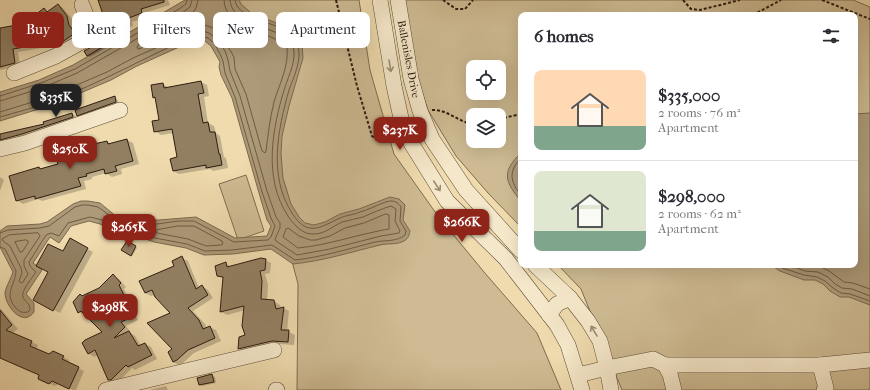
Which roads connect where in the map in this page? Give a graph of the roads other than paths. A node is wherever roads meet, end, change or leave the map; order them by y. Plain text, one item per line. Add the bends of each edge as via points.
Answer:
1 (380, 0) edge
2 (398, 0) edge
3 (80, 2) edge
4 (14, 73) dead end
5 (120, 110) dead end
6 (0, 149) edge
7 (460, 180) junction
8 (447, 201) junction
9 (499, 228) junction
10 (518, 234) edge
11 (488, 240) junction
12 (518, 248) edge
13 (538, 268) edge
14 (544, 268) edge
15 (555, 284) junction
16 (570, 298) junction
17 (538, 301) junction
18 (549, 315) junction
19 (274, 350) dead end
20 (870, 360) edge
21 (665, 365) junction
22 (820, 366) junction
23 (607, 368) junction
24 (578, 375) junction
25 (106, 390) edge
26 (582, 390) edge
27 (611, 390) edge
28 (674, 390) edge
29 (824, 390) edge

1 -> 8 street, Ballenisles Drive via 401,118 411,143
2 - 7 street, Ballenisles Drive via 411,79 420,111 432,140
3 - 4 street via 94,35 56,56
5 - 6 street via 25,143
7 - 9 street, Ballenisles Drive
7 - 10 street via 488,202
8 - 11 street, Ballenisles Drive
8 - 17 street via 500,267
9 - 11 street
9 - 12 street, Ballenisles Drive
11 - 17 street, Ballenisles Drive
13 - 15 street
14 - 15 street
15 - 16 street
16 - 18 street via 557,304
23 -> 16 street via 600,341
17 - 18 street, Ballenisles Drive
18 - 24 street, Ballenisles Drive via 568,345
19 - 25 street
20 - 22 street
21 - 22 street
21 - 23 street via 653,359
21 - 28 street
22 - 29 street via 826,388
23 - 24 street
23 - 27 street
24 - 26 street, Ballenisles Drive

